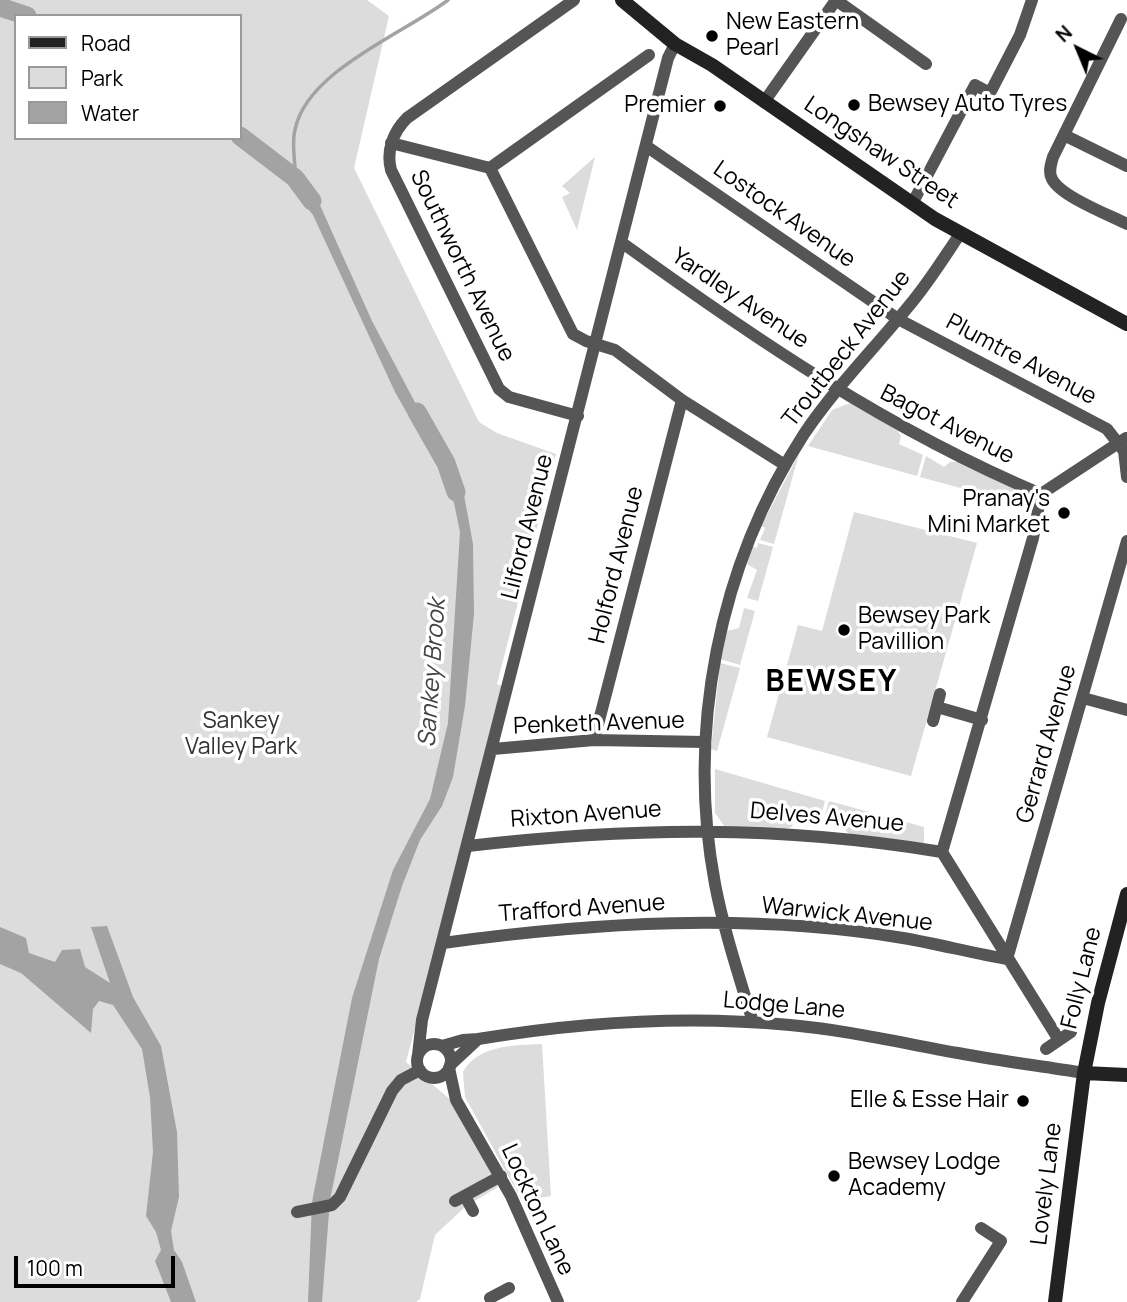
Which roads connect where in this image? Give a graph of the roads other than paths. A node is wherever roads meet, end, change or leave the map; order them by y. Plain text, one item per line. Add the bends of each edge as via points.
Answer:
1 (573, 0) edge
2 (622, 0) edge
3 (836, 0) edge
4 (1032, 0) edge
5 (1121, 19) dead end
6 (675, 44) junction
7 (649, 55) dead end
8 (926, 64) dead end
9 (764, 102) junction
10 (1064, 135) junction
11 (391, 143) junction
12 (646, 146) junction
13 (1127, 166) edge
14 (491, 168) junction
15 (912, 204) junction
16 (1127, 224) edge
17 (960, 234) junction
18 (621, 242) junction
19 (898, 319) junction
20 (1126, 322) edge
21 (596, 344) junction
22 (836, 390) junction
23 (682, 400) junction
24 (578, 416) junction
25 (1124, 440) edge
26 (785, 465) junction
27 (1127, 477) edge
28 (1041, 494) junction
29 (1127, 541) edge
30 (1083, 698) junction
31 (1127, 710) edge
32 (982, 720) junction
33 (933, 721) dead end
34 (594, 740) junction
35 (705, 742) junction
36 (493, 749) junction
37 (708, 829) junction
38 (468, 845) junction
39 (942, 852) junction
40 (1127, 894) edge
41 (724, 924) junction
42 (443, 943) junction
43 (1007, 959) junction
44 (422, 1020) junction
45 (752, 1022) junction
46 (1071, 1032) dead end
47 (478, 1039) junction
48 (1059, 1040) junction
49 (440, 1045) junction
50 (1046, 1048) dead end
51 (418, 1055) junction
52 (450, 1067) junction
53 (420, 1070) junction
54 (1084, 1073) junction
55 (1127, 1075) edge
56 (432, 1077) junction
57 (456, 1100) junction
58 (501, 1176) junction
59 (297, 1212) dead end
60 (473, 1212) dead end
61 (981, 1228) dead end
62 (558, 1302) edge
63 (962, 1302) edge
64 (1055, 1302) edge

1 - 11 street via 407,118
2 - 6 street, Longshaw Street
3 - 8 street
3 - 9 street
4 - 15 street via 990,93 975,85
5 - 10 street
6 - 9 street, Longshaw Street
6 - 12 street, Lilford Avenue
7 - 14 street via 640,70
9 - 15 street, Longshaw Street
10 - 13 street
10 - 16 street via 1050,166 1052,179 1065,192
11 - 14 street
11 - 24 street, Southworth Avenue via 391,170 499,389 509,397
12 - 18 street, Lilford Avenue
12 - 19 street, Lostock Avenue
14 - 21 street via 569,328 579,338
15 - 17 street, Longshaw Street
17 - 19 street, Troutbeck Avenue
17 - 20 street, Longshaw Street
18 - 21 street, Lilford Avenue
18 - 22 street, Yardley Avenue
19 - 22 street, Troutbeck Avenue
19 - 25 street, Plumtre Avenue
21 - 23 street via 615,350
21 - 24 street, Lilford Avenue
22 - 26 street, Troutbeck Avenue
22 - 28 street, Bagot Avenue via 978,467
23 - 26 street
23 - 34 street, Holford Avenue
24 - 36 street, Lilford Avenue
25 - 27 street
25 - 28 street
26 - 35 street, Troutbeck Avenue via 761,513 729,599 719,634
28 - 32 street via 1040,512
29 - 30 street, Gerrard Avenue
30 - 31 street
30 - 43 street, Gerrard Avenue
32 - 33 street via 939,701
32 - 39 street
34 - 35 street, Penketh Avenue
34 - 36 street, Penketh Avenue
35 - 37 street, Troutbeck Avenue
36 - 38 street, Lilford Avenue
37 - 38 street, Rixton Avenue via 595,833
37 - 39 street, Delves Avenue via 872,841
37 - 41 street, Troutbeck Avenue
38 - 42 street, Lilford Avenue
39 - 43 street
40 - 54 street, Folly Lane
41 - 42 street, Trafford Avenue via 568,928
41 - 43 street, Warwick Avenue via 902,938
41 - 45 street, Troutbeck Avenue
42 - 44 street, Lilford Avenue
43 - 48 street
44 - 49 street
44 - 51 street, Lilford Avenue
45 - 47 street, Lodge Lane via 586,1025
45 - 54 street, Lodge Lane via 883,1037
46 - 48 street
47 - 49 street, Lodge Lane
47 - 52 street
48 - 50 street
49 - 51 street via 424,1047
49 - 52 street via 449,1053
51 - 53 street
52 - 56 street via 442,1076
52 - 57 street, Lockton Lane
53 - 56 street
53 - 59 street via 392,1091 345,1189 332,1205
54 - 55 street
54 - 64 street, Lovely Lane
56 - 57 street, Lockton Lane
57 - 58 street, Lockton Lane
58 - 60 street via 460,1198
58 - 62 street, Lockton Lane
61 - 63 street via 1001,1241

